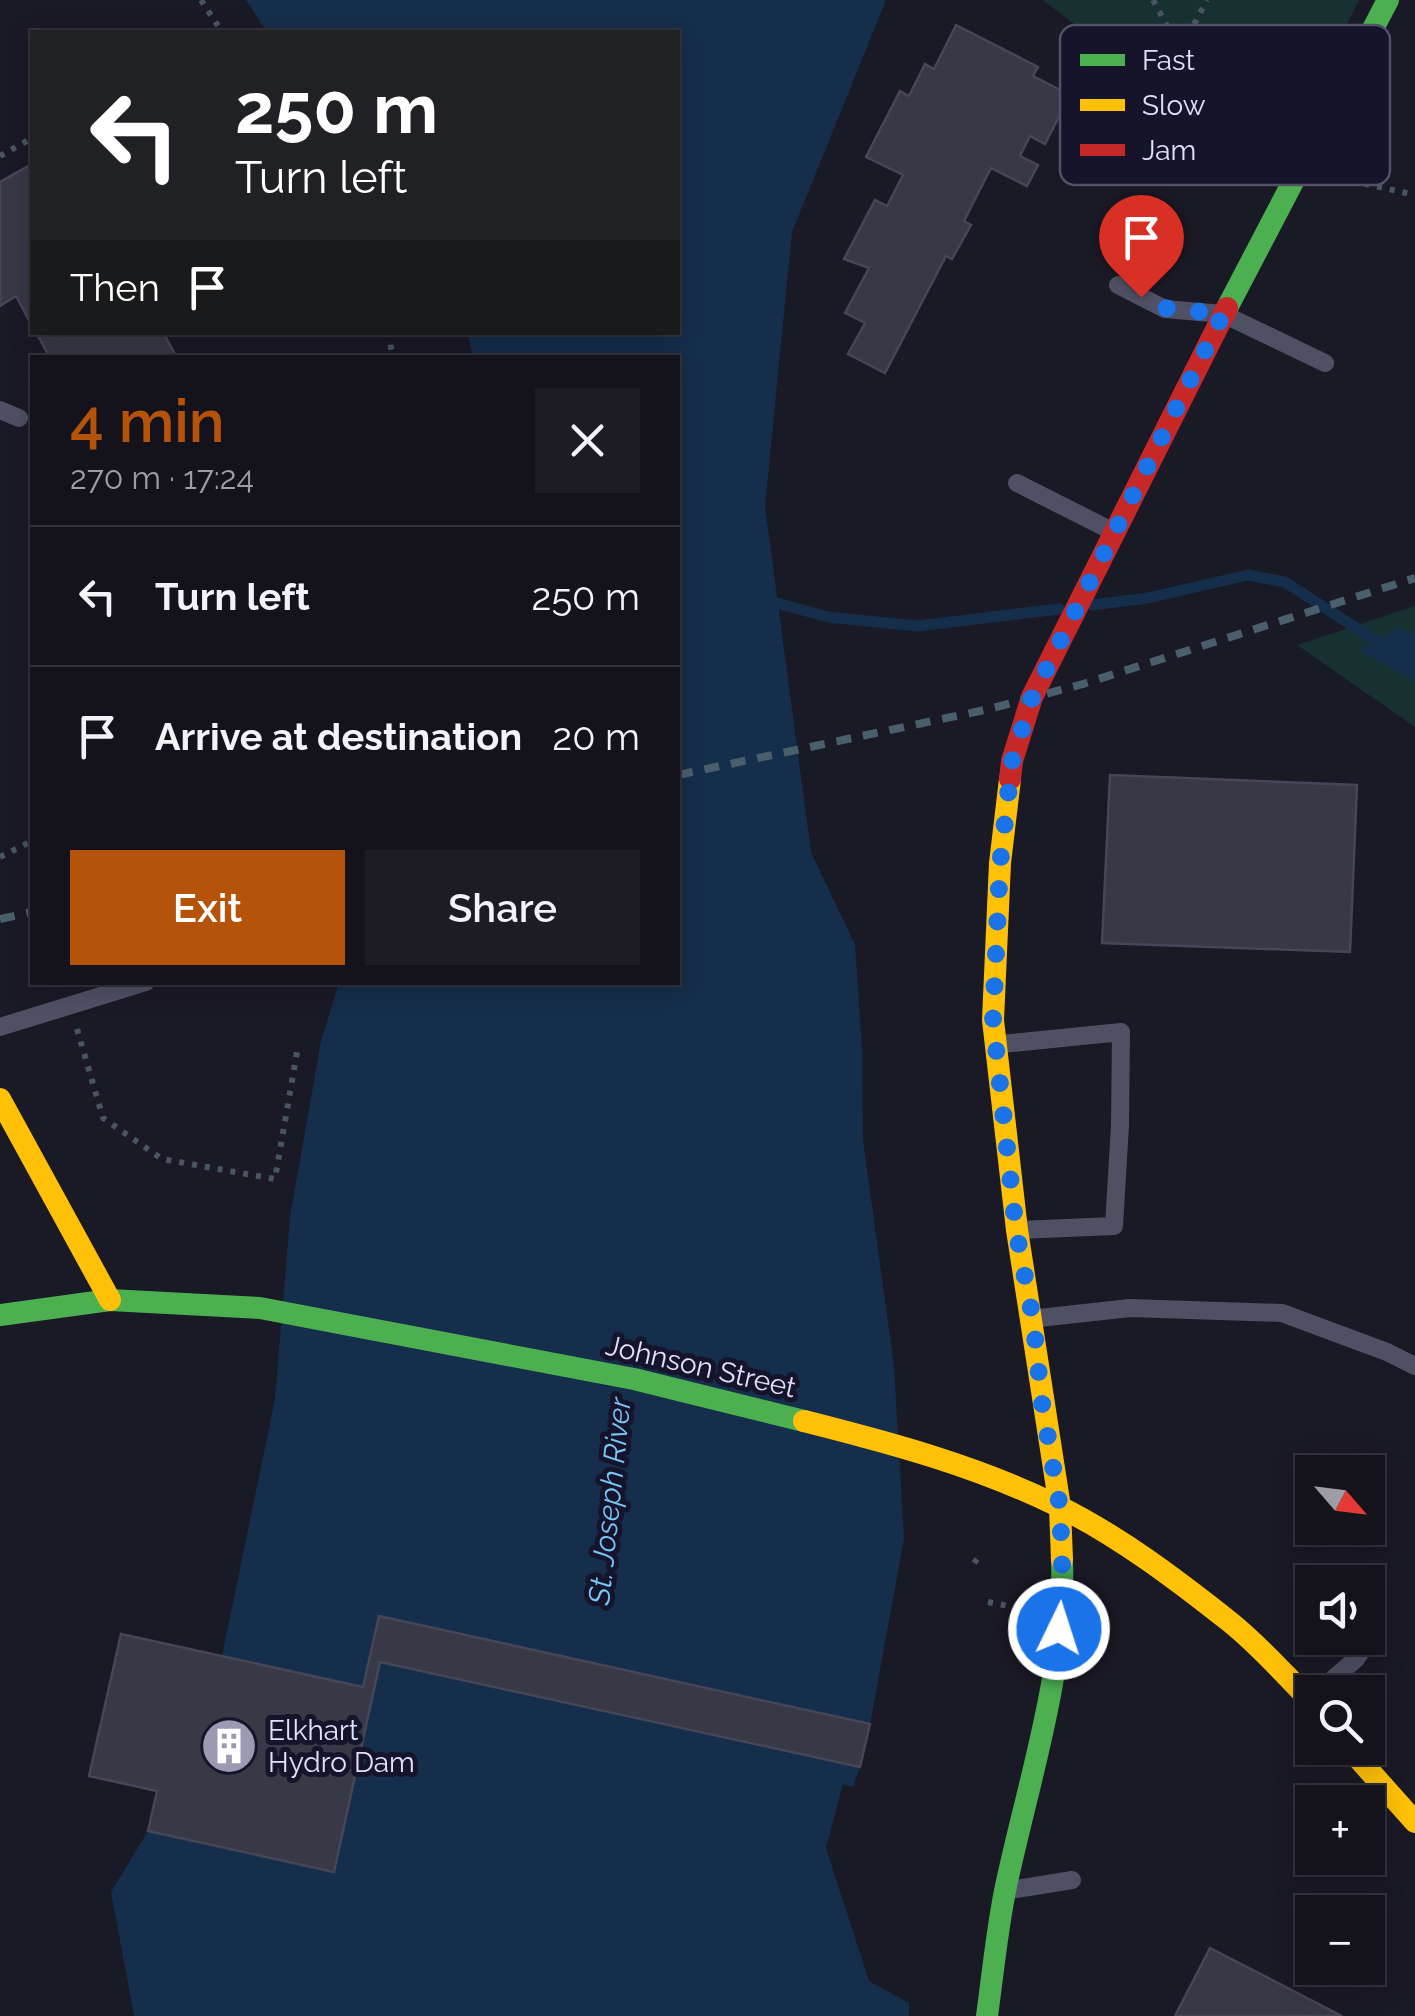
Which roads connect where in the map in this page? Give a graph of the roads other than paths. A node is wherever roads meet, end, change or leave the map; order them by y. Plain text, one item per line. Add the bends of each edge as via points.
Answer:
1 (1388, 0) edge
2 (1375, 25) edge
3 (1291, 185) edge
4 (1118, 285) dead end
5 (1223, 314) junction
6 (1326, 362) dead end
7 (0, 410) edge
8 (19, 418) dead end
9 (1017, 483) dead end
10 (1113, 532) junction
11 (136, 985) edge
12 (0, 1026) edge
13 (996, 1044) junction
14 (0, 1098) edge
15 (1016, 1230) junction
16 (110, 1300) junction
17 (0, 1315) edge
18 (1033, 1319) junction
19 (1415, 1366) edge
20 (1060, 1507) junction
21 (1359, 1655) edge
22 (1339, 1675) edge
23 (1295, 1681) edge
24 (1364, 1765) edge
25 (1415, 1822) edge
26 (1072, 1880) dead end
27 (1005, 1891) junction
28 (987, 2016) edge

1 - 2 main road
3 - 5 main road
4 - 5 lane via 1165,308
5 - 6 lane
5 - 10 main road
7 - 8 lane
9 - 10 lane
10 - 13 main road via 1032,698 1012,761 1000,864
11 - 12 lane
13 - 15 main road
13 - 15 lane via 1121,1032 1114,1226
14 - 16 main road
15 - 18 main road
16 - 17 main road, Johnson Street
16 - 20 main road, Johnson Street via 260,1308 634,1379 912,1448
18 - 19 lane via 1130,1308 1282,1313
18 - 20 main road
20 - 23 main road, Johnson Street via 1148,1561
20 - 27 main road via 1063,1591 1053,1677
21 - 22 lane
24 - 25 main road
26 - 27 lane
27 - 28 main road

